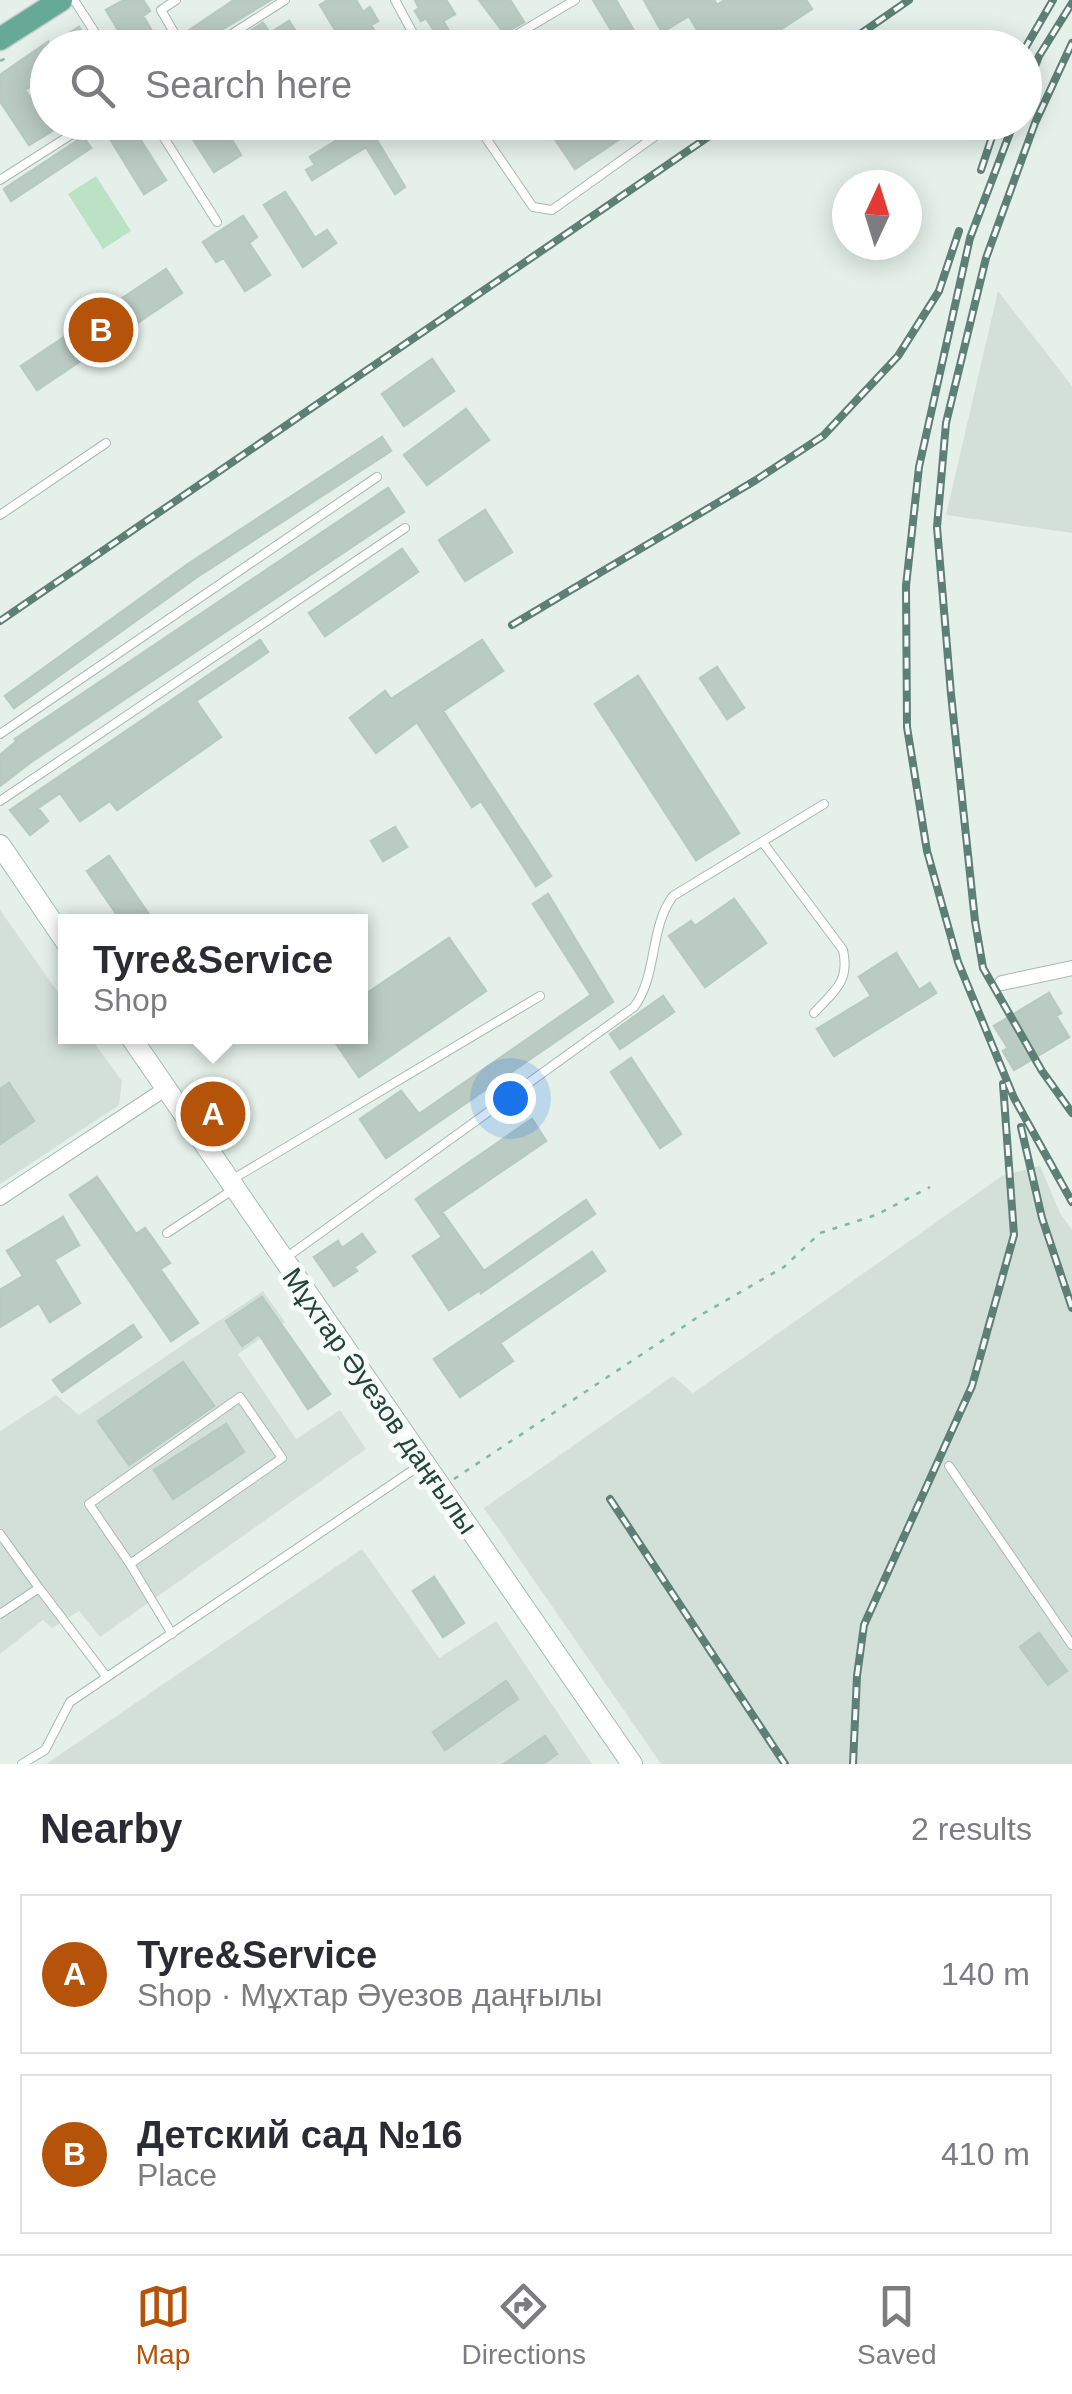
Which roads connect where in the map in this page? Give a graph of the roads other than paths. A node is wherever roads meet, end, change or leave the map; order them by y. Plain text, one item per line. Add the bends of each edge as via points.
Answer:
1 (62, 0) edge
2 (74, 0) edge
3 (176, 0) edge
4 (285, 0) edge
5 (394, 0) edge
6 (575, 0) edge
7 (4, 29) edge
8 (94, 30) edge
9 (173, 30) edge
10 (238, 30) edge
11 (411, 30) edge
12 (524, 30) edge
13 (63, 140) edge
14 (166, 140) edge
15 (487, 140) edge
16 (650, 140) edge
17 (0, 180) edge
18 (218, 222) dead end
19 (106, 442) dead end
20 (377, 477) dead end
21 (0, 515) edge
22 (405, 528) dead end
23 (0, 734) edge
24 (0, 801) edge
25 (824, 804) dead end
26 (764, 844) junction
27 (0, 845) edge
28 (58, 930) edge
29 (1072, 968) edge
30 (1002, 983) dead end
31 (540, 996) dead end
32 (814, 1014) dead end
33 (135, 1044) edge
34 (165, 1088) junction
35 (232, 1185) junction
36 (0, 1198) edge
37 (166, 1233) dead end
38 (283, 1260) junction
39 (422, 1464) junction
40 (949, 1466) dead end
41 (0, 1534) edge
42 (130, 1564) junction
43 (39, 1588) junction
44 (0, 1614) edge
45 (172, 1634) junction
46 (1072, 1645) edge
47 (106, 1676) junction
48 (22, 1764) edge
49 (632, 1764) edge

1 - 7 main road
2 - 8 lane
3 - 9 lane via 161,10
4 - 10 lane
5 - 11 lane
6 - 12 lane
13 - 17 lane
14 - 18 lane
15 - 16 lane via 533,207 542,210 552,210
19 - 21 lane
20 - 23 lane
22 - 24 lane
25 - 26 lane
26 - 32 lane via 843,950 842,982
26 - 38 lane via 674,896 662,910 644,993 634,1007
27 - 28 main road
29 - 30 street
31 - 35 lane
33 - 34 main road, Мұхтар Әуезов даңғылы
34 - 35 main road, Мұхтар Әуезов даңғылы
34 - 36 street
35 - 37 lane
35 - 38 main road, Мұхтар Әуезов даңғылы
38 - 39 main road, Мұхтар Әуезов даңғылы
39 - 45 lane
39 - 49 main road, Мұхтар Әуезов даңғылы
40 - 46 lane
41 - 43 lane
42 - 42 lane via 282,1458 240,1398 89,1504
42 - 45 lane
43 - 44 lane
43 - 47 lane
45 - 47 lane
47 - 48 lane via 70,1702 45,1750

